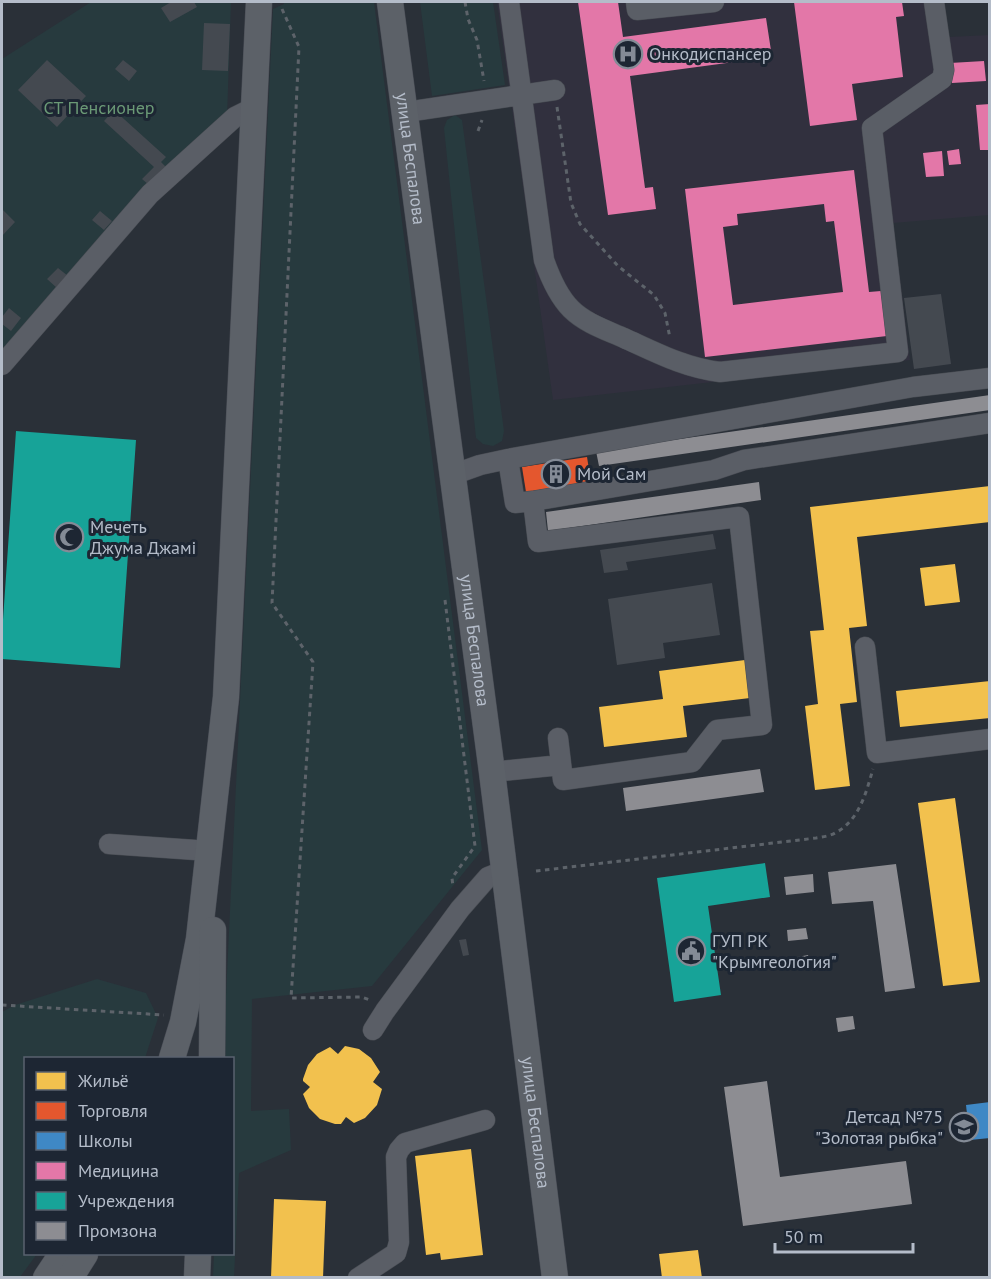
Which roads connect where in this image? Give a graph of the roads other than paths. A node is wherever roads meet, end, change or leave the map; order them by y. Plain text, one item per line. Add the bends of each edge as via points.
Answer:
1 (269, 2) edge
2 (390, 2) edge
3 (509, 2) edge
4 (636, 2) edge
5 (714, 2) edge
6 (934, 2) edge
7 (555, 90) road end
8 (522, 95) junction
9 (253, 108) junction
10 (406, 112) junction
11 (2, 365) edge
12 (990, 378) edge
13 (990, 423) edge
14 (508, 459) junction
15 (452, 475) junction
16 (533, 501) junction
17 (865, 647) dead end
18 (558, 738) dead end
19 (990, 740) edge
20 (561, 765) junction
21 (492, 772) junction
22 (218, 782) junction
23 (110, 844) dead end
24 (210, 851) junction
25 (503, 871) junction
26 (199, 939) junction
27 (373, 1030) dead end
28 (207, 1056) edge
29 (173, 1057) edge
30 (485, 1120) dead end
31 (61, 1255) edge
32 (84, 1255) edge
33 (194, 1255) edge
34 (198, 1255) edge
35 (46, 1278) edge
36 (70, 1278) edge
37 (195, 1278) edge
38 (358, 1278) edge
39 (555, 1278) edge

1 - 9 main road
2 - 10 main road, улица Беспалова
3 - 8 lane
4 - 5 lane via 637,10
6 - 8 lane via 942,79 872,128 898,351 720,372 699,370 593,325 570,309 552,282 544,260
7 - 8 lane
8 - 10 lane
9 - 11 lane via 235,117 150,194
9 - 22 main road via 226,697
10 - 15 main road, улица Беспалова
12 - 14 lane via 913,387
13 - 16 lane via 744,460 714,470
14 - 15 lane
14 - 16 lane via 515,503
15 - 21 main road, улица Беспалова
16 - 20 lane via 538,542 739,517 761,714 762,725 717,730 692,762 563,780
17 - 19 lane via 877,753
18 - 20 lane
20 - 21 lane
21 - 25 main road, улица Беспалова
22 - 24 main road
22 - 28 main road
23 - 24 lane
24 - 26 main road
25 - 27 lane via 488,877 457,912
25 - 39 main road, улица Беспалова
26 - 28 main road
26 - 29 main road
30 - 38 lane via 405,1143 399,1150 396,1253
31 - 35 main road
32 - 36 main road
33 - 37 main road
34 - 37 main road

